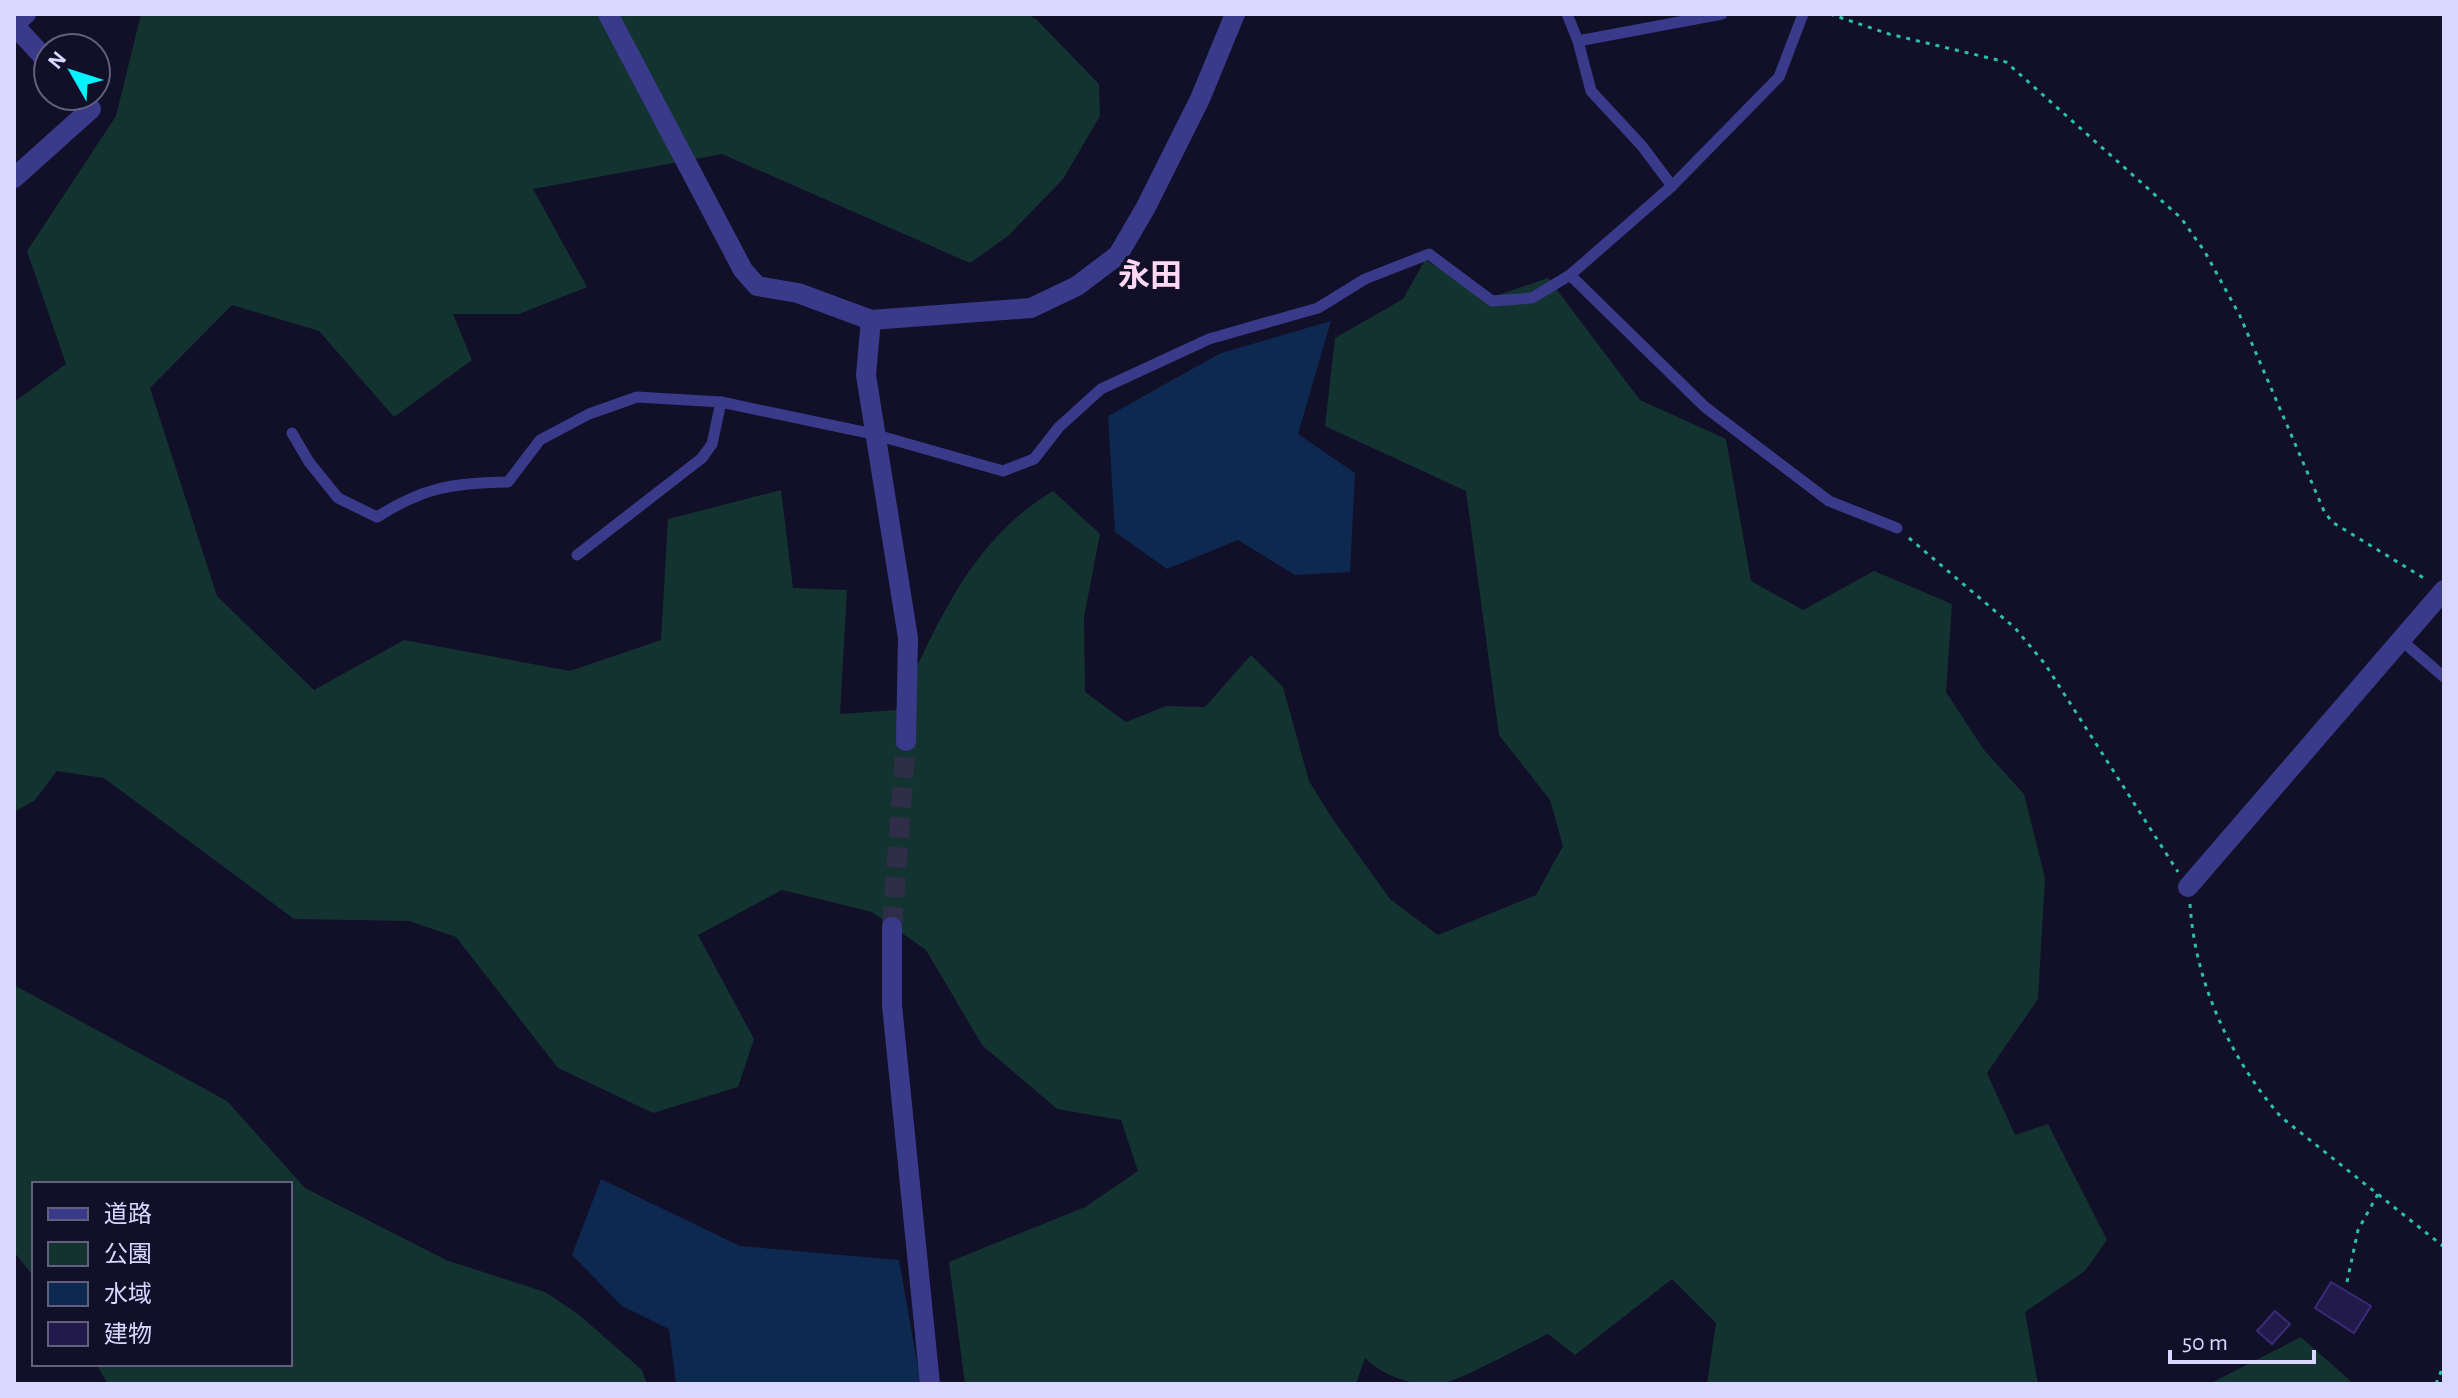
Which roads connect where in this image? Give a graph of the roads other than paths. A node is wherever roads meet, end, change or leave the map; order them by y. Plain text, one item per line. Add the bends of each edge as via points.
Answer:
1 (26, 14) edge
2 (608, 14) edge
3 (1235, 14) edge
4 (1567, 14) edge
5 (1722, 14) edge
6 (1803, 14) edge
7 (1578, 41) junction
8 (32, 45) edge
9 (88, 112) edge
10 (14, 178) edge
11 (1672, 186) junction
12 (1570, 275) junction
13 (871, 320) junction
14 (721, 402) junction
15 (292, 433) dead end
16 (873, 434) junction
17 (1897, 528) road end
18 (577, 555) dead end
19 (2444, 590) edge
20 (2401, 640) junction
21 (2444, 677) edge
22 (906, 741) tunnel mouth
23 (2188, 887) road end
24 (892, 927) tunnel mouth
25 (930, 1384) edge

1 - 8 street via 14,25
2 - 13 street via 743,270 757,286 798,293
3 - 13 street via 1200,99 1118,255 1077,286 1031,308
4 - 7 lane
5 - 7 lane
6 - 11 lane via 1779,77
7 - 11 lane via 1591,91
9 - 10 street
11 - 12 lane
12 - 16 lane via 1532,298 1492,301 1429,254 1365,279 1318,308 1209,339 1101,389 1059,427 1034,459 1003,471
12 - 17 lane via 1705,407 1829,501
13 - 16 street via 866,375
14 - 15 lane via 637,397 540,440 508,482 452,483 410,496 377,517 338,498
14 - 16 lane
14 - 18 lane via 712,444 702,458
16 - 22 street via 908,638
19 - 20 street
20 - 21 lane
20 - 23 street
24 - 25 street via 893,1020

